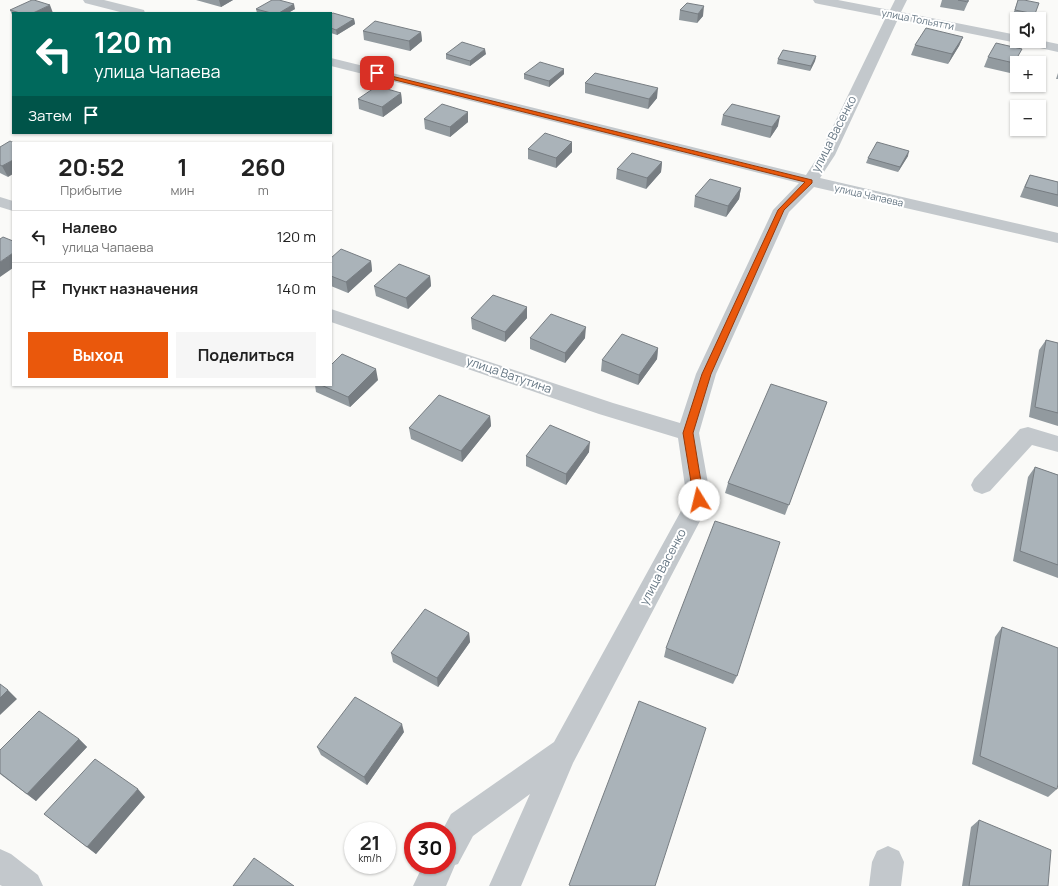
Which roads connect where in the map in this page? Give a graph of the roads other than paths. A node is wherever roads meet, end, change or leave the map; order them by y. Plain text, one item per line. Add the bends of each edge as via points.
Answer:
1 (89, 0) edge
2 (819, 0) edge
3 (901, 0) edge
4 (135, 12) edge
5 (893, 14) junction
6 (1010, 38) edge
7 (1046, 45) edge
8 (1058, 48) edge
9 (332, 62) edge
10 (810, 182) junction
11 (0, 202) edge
12 (12, 206) edge
13 (1058, 238) edge
14 (332, 315) edge
15 (688, 433) junction
16 (1058, 444) edge
17 (982, 485) dead end
18 (564, 752) junction
19 (456, 836) edge
20 (0, 865) edge
21 (435, 874) edge
22 (27, 886) edge
23 (429, 886) edge
24 (505, 886) edge

1 - 4 street
2 - 5 street, улица Тольятти
3 - 5 street, улица Васенко
5 - 6 street, улица Тольятти
5 - 10 street, улица Васенко via 827,155
7 - 8 street
9 - 10 street, улица Чапаева
10 - 13 street, улица Чапаева
10 - 15 street, улица Васенко via 781,210 706,374
11 - 12 street
14 - 15 street, улица Ватутина via 607,409
15 - 18 street, улица Васенко via 699,500
16 - 17 street via 1028,435
18 - 19 street, улица Васенко via 462,825
18 - 24 street
20 - 22 street
21 - 23 street

